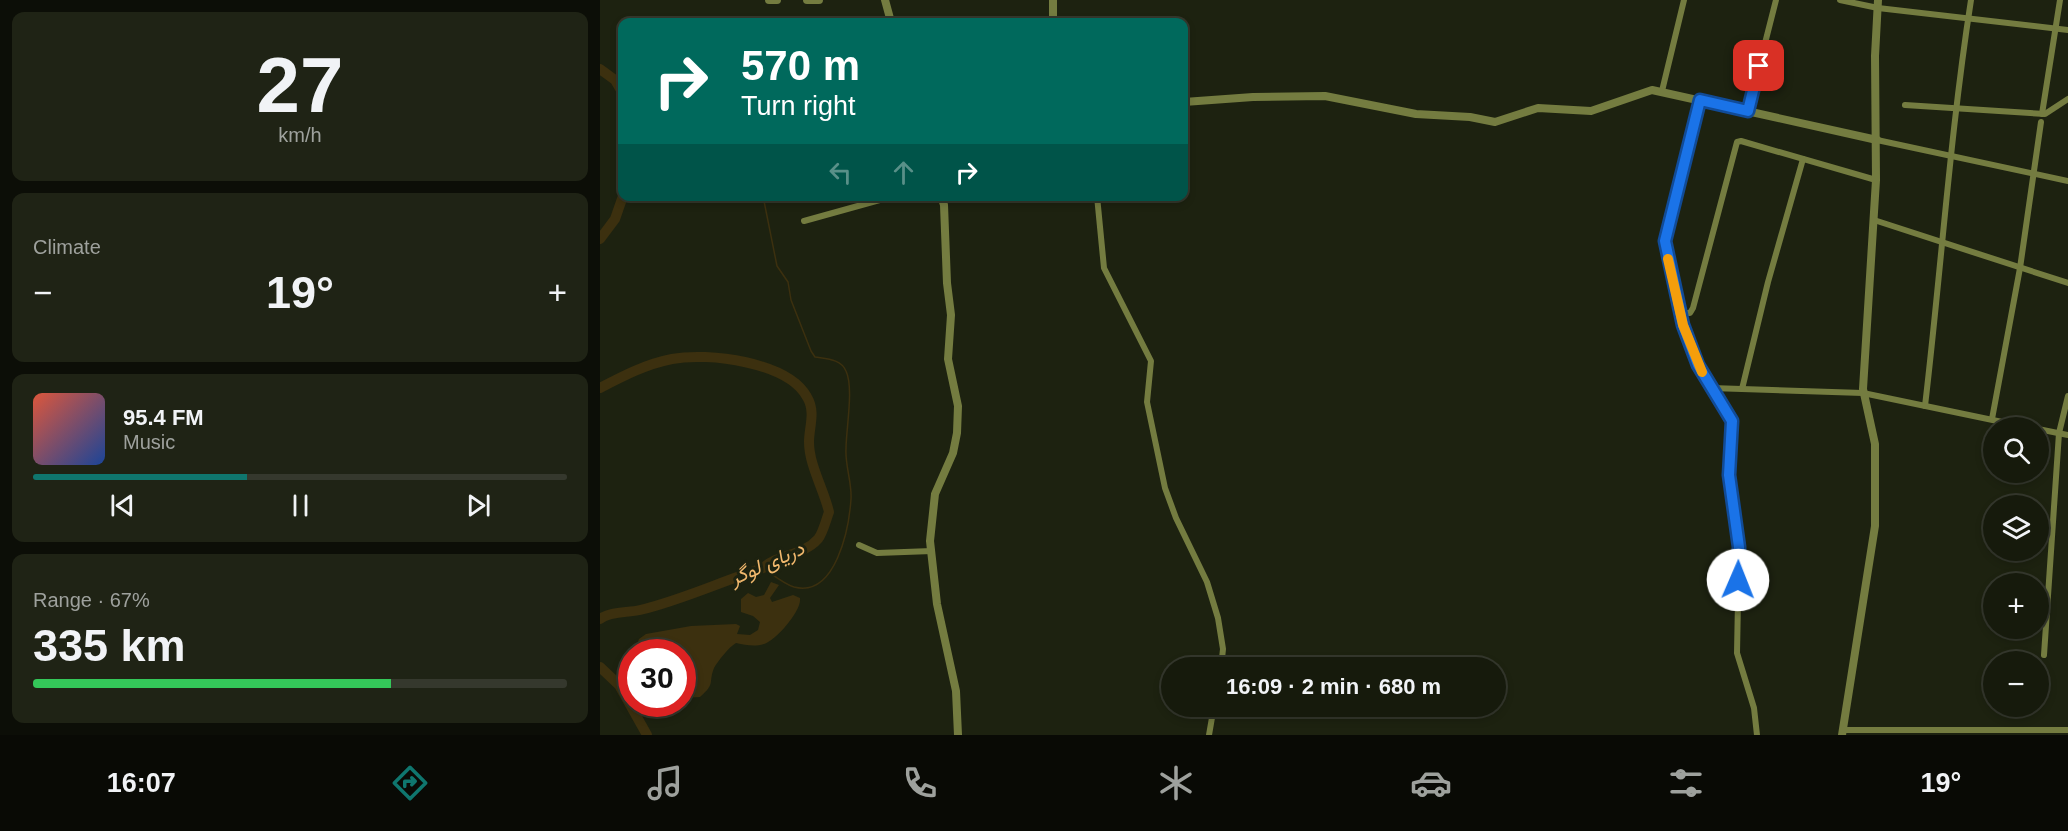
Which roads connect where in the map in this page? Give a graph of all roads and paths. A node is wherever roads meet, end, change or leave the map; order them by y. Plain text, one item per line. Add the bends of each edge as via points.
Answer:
1 (769, 0) edge
2 (777, 0) edge
3 (807, 0) edge
4 (819, 0) edge
5 (885, 0) edge
6 (1053, 0) edge
7 (1684, 0) edge
8 (1776, 0) edge
9 (1840, 0) edge
10 (1971, 0) edge
11 (2060, 0) edge
12 (1878, 4) edge
13 (890, 18) edge
14 (1053, 18) edge
15 (1968, 19) junction
16 (2057, 29) junction
17 (2068, 30) edge
18 (1662, 91) junction
19 (2068, 99) edge
20 (1700, 100) junction
21 (1188, 102) edge
22 (1905, 105) dead end
23 (1957, 108) junction
24 (1748, 111) junction
25 (2042, 114) junction
26 (2041, 122) dead end
27 (1877, 140) junction
28 (1951, 154) junction
29 (1803, 159) junction
30 (2035, 174) junction
31 (1876, 180) junction
32 (2068, 181) edge
33 (876, 201) edge
34 (943, 201) edge
35 (1097, 201) edge
36 (1874, 220) junction
37 (804, 221) dead end
38 (1944, 242) junction
39 (2020, 268) junction
40 (2068, 283) edge
41 (1680, 313) junction
42 (1711, 388) junction
43 (1742, 389) junction
44 (1863, 393) junction
45 (2068, 396) edge
46 (1925, 406) junction
47 (1983, 417) edge
48 (1992, 417) edge
49 (2049, 431) edge
50 (2060, 433) junction
51 (2068, 435) edge
52 (859, 545) dead end
53 (932, 551) junction
54 (2044, 651) edge
55 (1222, 657) edge
56 (1212, 717) edge
57 (2068, 730) edge
58 (1843, 732) edge
59 (958, 735) edge
60 (1209, 735) edge
61 (1757, 735) edge

1 - 2 street
3 - 4 street
5 - 13 street
6 - 14 street
7 - 18 street
8 - 24 street
9 - 12 street
10 - 15 street
11 - 16 street
12 - 15 street
12 - 27 street
15 - 16 street
15 - 23 street
16 - 17 street
16 - 25 street
18 - 20 street
18 - 21 street via 1652,90 1592,111 1538,108 1495,122 1416,114 1325,96
19 - 25 street
20 - 24 street
20 - 41 street via 1665,241
22 - 23 street
23 - 25 street
23 - 28 street
24 - 27 street
26 - 30 street
27 - 28 street
27 - 31 street
28 - 30 street
28 - 38 street
29 - 31 street
29 - 41 street via 1737,142 1693,308 1690,313
29 - 43 street
30 - 32 street
30 - 39 street
31 - 36 street
33 - 37 street
34 - 53 street via 951,315 948,358 958,406 953,453 935,494 930,525
35 - 55 street via 1104,268 1151,361 1147,402 1165,488 1207,582
36 - 38 street
36 - 44 street
38 - 39 street
38 - 46 street
39 - 40 street
39 - 48 street
41 - 42 street via 1698,365
42 - 43 street
42 - 61 street via 1732,421 1729,475 1739,547 1737,653 1754,708
43 - 44 street
44 - 46 street
44 - 58 street via 1875,444 1875,526
45 - 50 street
46 - 47 street
49 - 50 street
50 - 51 street
50 - 54 street
52 - 53 street via 877,553
53 - 59 street via 937,604 958,703
56 - 60 street
57 - 58 street

